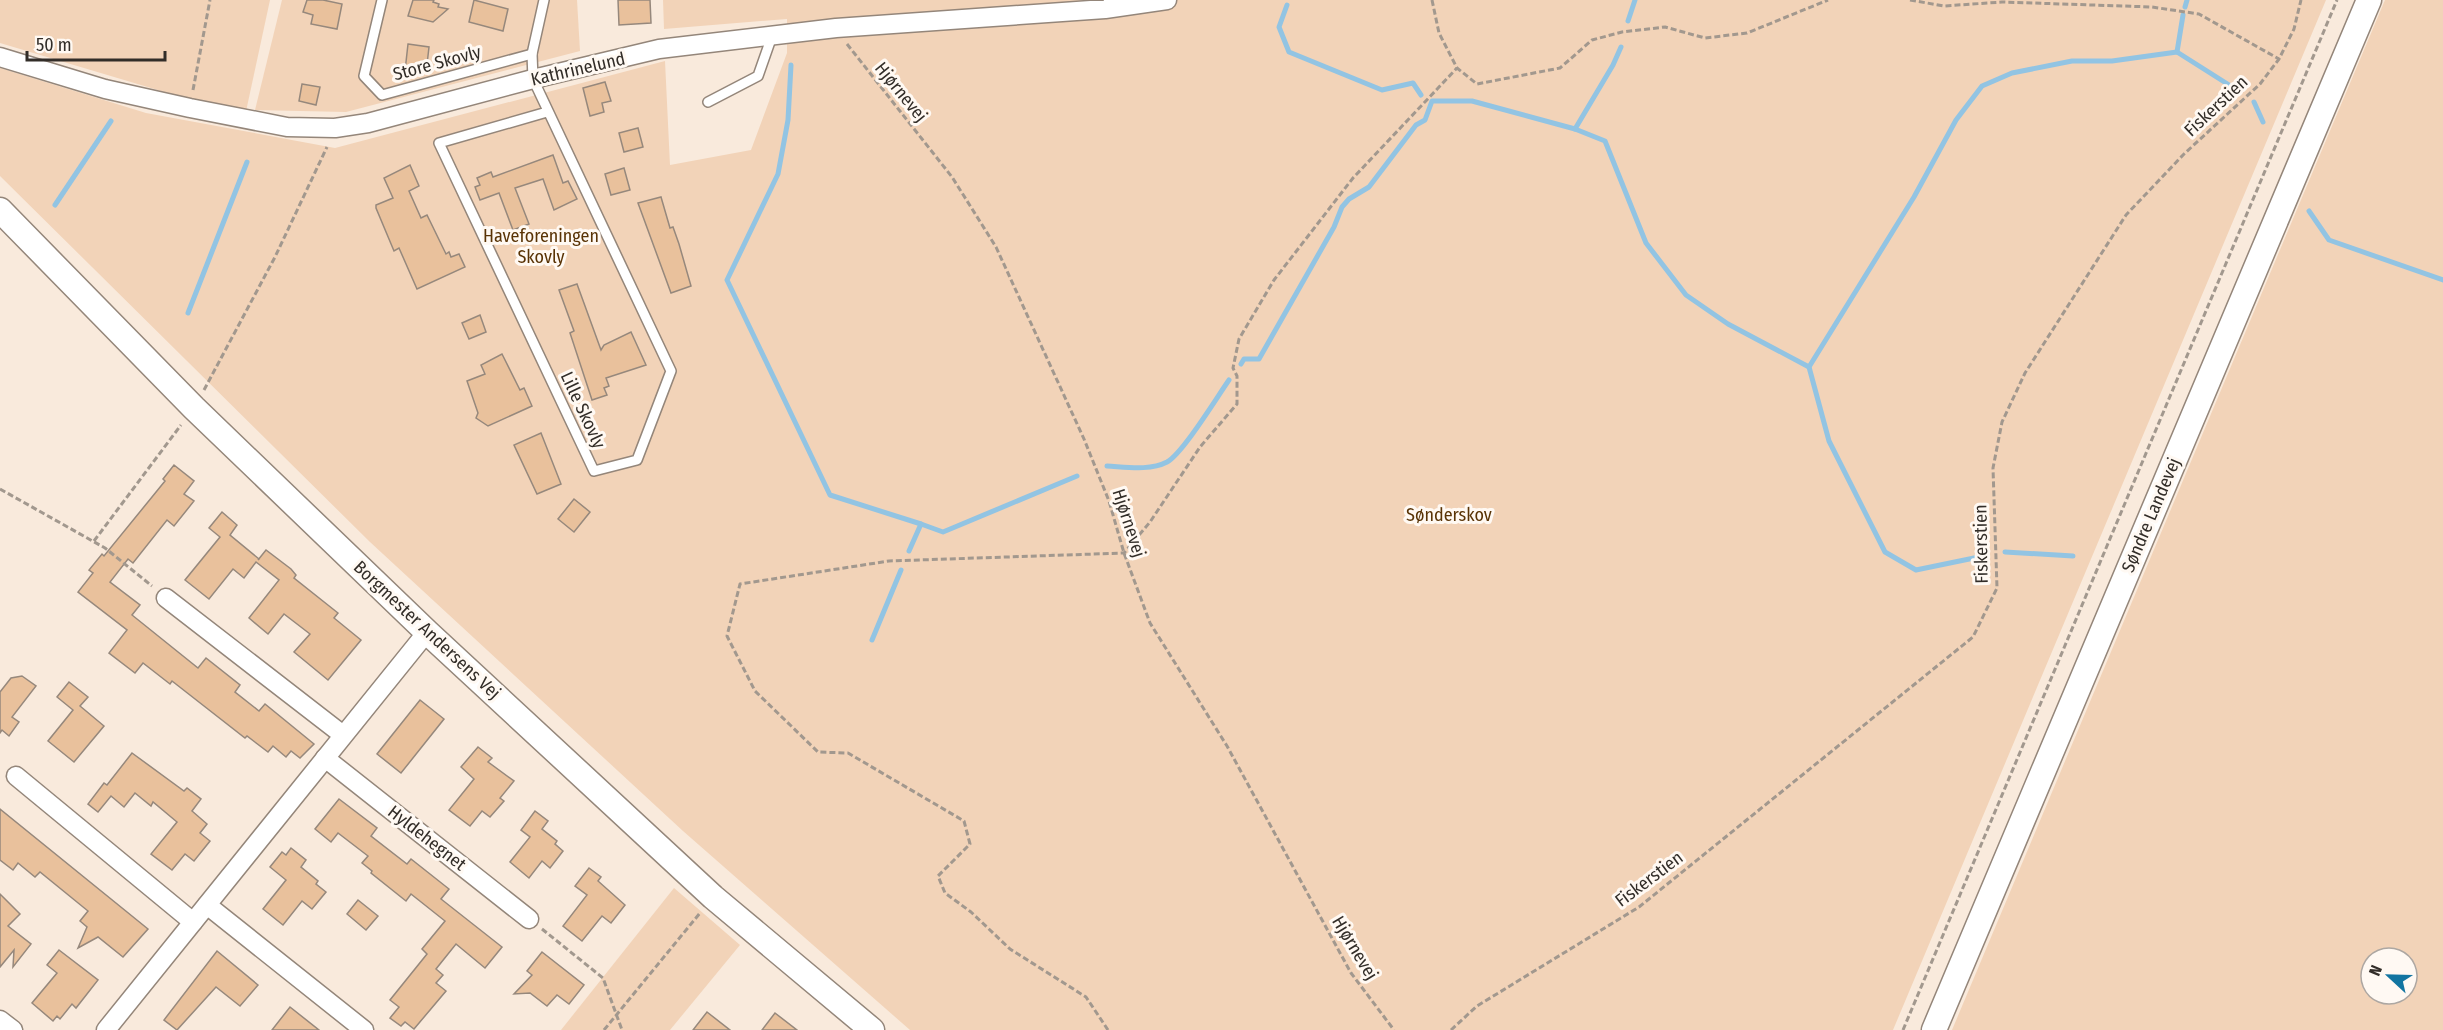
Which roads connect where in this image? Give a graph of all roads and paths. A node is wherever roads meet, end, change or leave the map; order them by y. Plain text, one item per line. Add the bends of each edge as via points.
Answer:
1 (210, 0) edge
2 (382, 0) edge
3 (544, 0) edge
4 (1167, 0) edge
5 (1432, 0) edge
6 (1828, 0) edge
7 (1910, 0) edge
8 (2301, 0) edge
9 (2337, 0) edge
10 (2368, 0) edge
11 (836, 28) junction
12 (772, 36) junction
13 (532, 54) junction
14 (0, 57) edge
15 (2279, 59) junction
16 (1457, 68) junction
17 (533, 79) junction
18 (708, 102) dead end
19 (190, 108) junction
20 (547, 112) junction
21 (335, 128) junction
22 (0, 210) edge
23 (194, 408) junction
24 (0, 489) edge
25 (94, 542) junction
26 (1124, 553) junction
27 (166, 598) joint
28 (427, 632) junction
29 (343, 735) junction
30 (325, 758) junction
31 (16, 776) dead end
32 (713, 897) junction
33 (207, 904) junction
34 (529, 919) joint
35 (193, 922) junction
36 (616, 1015) junction
37 (0, 1020) edge
38 (13, 1030) edge
39 (106, 1030) edge
40 (364, 1030) edge
41 (604, 1030) edge
42 (622, 1030) edge
43 (872, 1030) edge
44 (1108, 1030) edge
45 (1394, 1030) edge
46 (1451, 1030) edge
47 (1903, 1030) edge
48 (1934, 1030) edge

1 - 19 path
2 - 13 lane, Store Skovly via 364,76 382,95
3 - 13 lane
4 - 11 street, Kathrinelund via 1106,9
5 - 16 path via 1439,33
6 - 16 path via 1747,33 1705,38 1665,27 1612,35 1592,40 1560,68 1477,84
7 - 15 path via 1944,6 2002,2 2152,8 2199,14
8 - 15 path, Fiskerstien via 2294,29
9 - 47 path
10 - 48 street, Søndre Landevej
11 - 12 street, Kathrinelund
11 - 26 path, Hjørnevej via 952,177 996,247 1084,439 1109,501
12 - 17 street, Kathrinelund via 659,49
12 - 18 lane via 758,76
13 - 17 lane
14 - 19 street, Kathrinelund via 105,89
15 - 46 path, Fiskerstien via 2260,84 2184,154 2126,215 2025,373 2002,422 1993,468 1997,588 1973,637 1639,907 1477,1006
16 - 26 path via 1353,178 1274,280 1239,339 1233,368 1237,376 1237,405 1200,447 1150,522
17 - 20 lane, Lille Skovly
17 - 21 street, Kathrinelund via 368,123
19 - 21 street, Kathrinelund via 287,127
20 - 20 lane, Lille Skovly via 671,371 637,460 594,471 439,143
21 - 23 path via 275,257
22 - 23 street, Borgmester Andersens Vej
23 - 25 path
23 - 28 street, Borgmester Andersens Vej
24 - 25 path
25 - 27 path
26 - 44 path via 890,561 740,584 727,636 755,691 818,752 848,753 963,821 970,844 938,876 945,893 1010,949 1086,997
26 - 45 path, Hjørnevej via 1149,623 1227,746 1351,973
27 - 29 street
28 - 29 street
28 - 32 street, Borgmester Andersens Vej
29 - 30 street
30 - 33 street
30 - 34 street, Hyldehegnet
31 - 35 street
32 - 36 path
32 - 43 street, Borgmester Andersens Vej
33 - 35 street
33 - 40 street
34 - 36 path via 603,978
35 - 39 street
36 - 41 path
36 - 42 path
37 - 38 street

